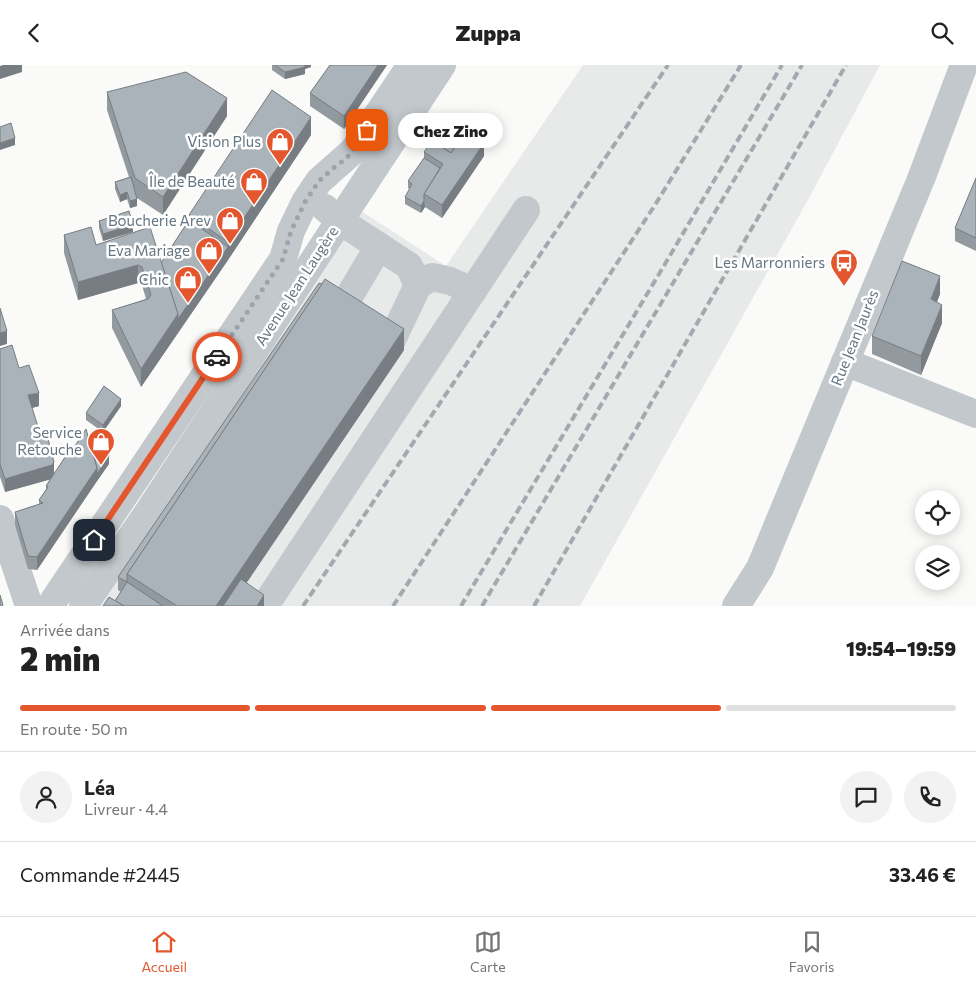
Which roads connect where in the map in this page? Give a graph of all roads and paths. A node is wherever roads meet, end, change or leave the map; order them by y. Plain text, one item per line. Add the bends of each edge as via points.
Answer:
1 (411, 65) edge
2 (442, 65) edge
3 (967, 71) edge
4 (310, 195) junction
5 (526, 209) dead end
6 (340, 221) junction
7 (379, 246) junction
8 (418, 285) junction
9 (473, 291) junction
10 (340, 310) edge
11 (391, 342) edge
12 (845, 362) junction
13 (976, 415) edge
14 (0, 519) edge
15 (270, 598) dead end
16 (29, 606) edge
17 (50, 606) edge
18 (82, 606) edge
19 (736, 606) edge

1 - 4 street, Avenue Jean Laugère via 353,151 319,181
2 - 6 street, Avenue Jean Laugère
3 - 12 street, Rue Jean Jaurès
4 - 6 street
4 - 17 street, Avenue Jean Laugère via 291,231 283,259
5 - 9 street
6 - 7 street
6 - 18 street, Avenue Jean Laugère via 147,515
7 - 8 street via 409,265
7 - 10 street
8 - 9 street via 432,277
8 - 11 street
9 - 15 street
12 - 13 street
12 - 19 street, Rue Jean Jaurès via 760,568
14 - 16 street

